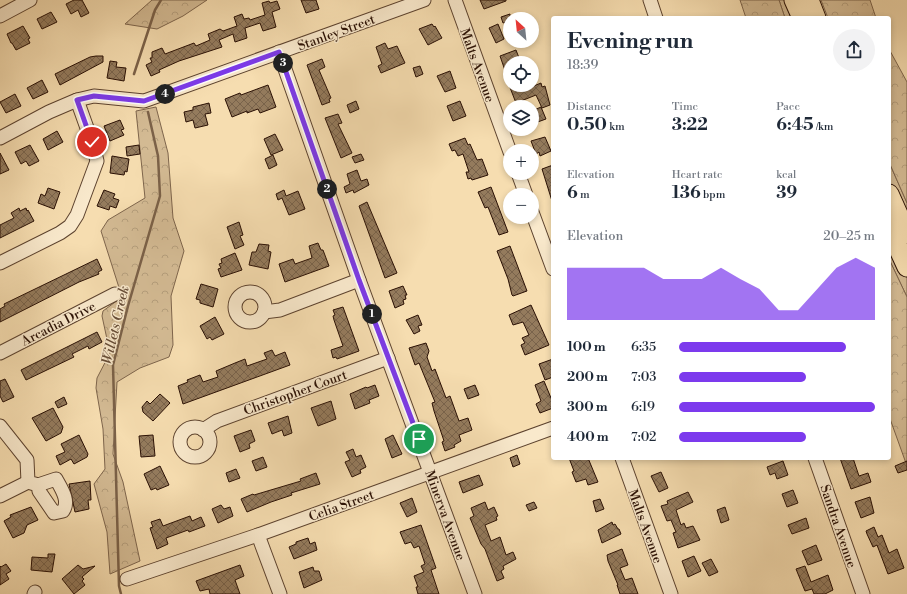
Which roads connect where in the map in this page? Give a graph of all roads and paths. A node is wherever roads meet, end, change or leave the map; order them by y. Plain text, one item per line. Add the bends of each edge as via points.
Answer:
1 (30, 0) edge
2 (424, 0) edge
3 (455, 0) edge
4 (650, 0) edge
5 (794, 0) edge
6 (809, 0) edge
7 (0, 16) edge
8 (655, 16) edge
9 (801, 16) edge
10 (815, 16) edge
11 (279, 52) junction
12 (77, 100) junction
13 (0, 138) edge
14 (507, 144) edge
15 (891, 198) edge
16 (536, 224) edge
17 (891, 232) edge
18 (907, 234) edge
19 (0, 263) edge
20 (551, 264) edge
21 (907, 267) edge
22 (359, 280) junction
23 (116, 294) dead end
24 (264, 312) dead end
25 (0, 353) edge
26 (388, 358) junction
27 (0, 426) edge
28 (551, 429) edge
29 (203, 430) dead end
30 (623, 460) edge
31 (816, 460) edge
32 (431, 472) junction
33 (0, 496) edge
34 (258, 535) junction
35 (127, 579) dead end
36 (280, 594) edge
37 (475, 594) edge
38 (671, 594) edge
39 (863, 594) edge

1 - 7 street
2 - 11 street, Stanley Street
3 - 14 street, Malts Avenue
4 - 8 street
5 - 9 highway
6 - 10 highway
11 - 12 street, Stanley Street via 144,101 94,96
11 - 22 street, Minerva Avenue
12 - 13 street, Stanley Street
12 - 19 street via 96,161 77,215 70,226 60,233
15 - 18 highway
16 - 20 street
17 - 21 highway
22 - 24 street via 280,310
22 - 26 street, Minerva Avenue
23 - 25 street, Arcadia Drive
26 - 29 street, Christopher Court via 217,421
26 - 32 street, Minerva Avenue
27 - 33 street via 27,460 33,483
28 - 32 street, Celia Street
30 - 38 street, Malts Avenue
31 - 39 street, Sandra Avenue
32 - 34 street, Celia Street
32 - 37 street, Minerva Avenue
34 - 35 street, Celia Street
34 - 36 street

